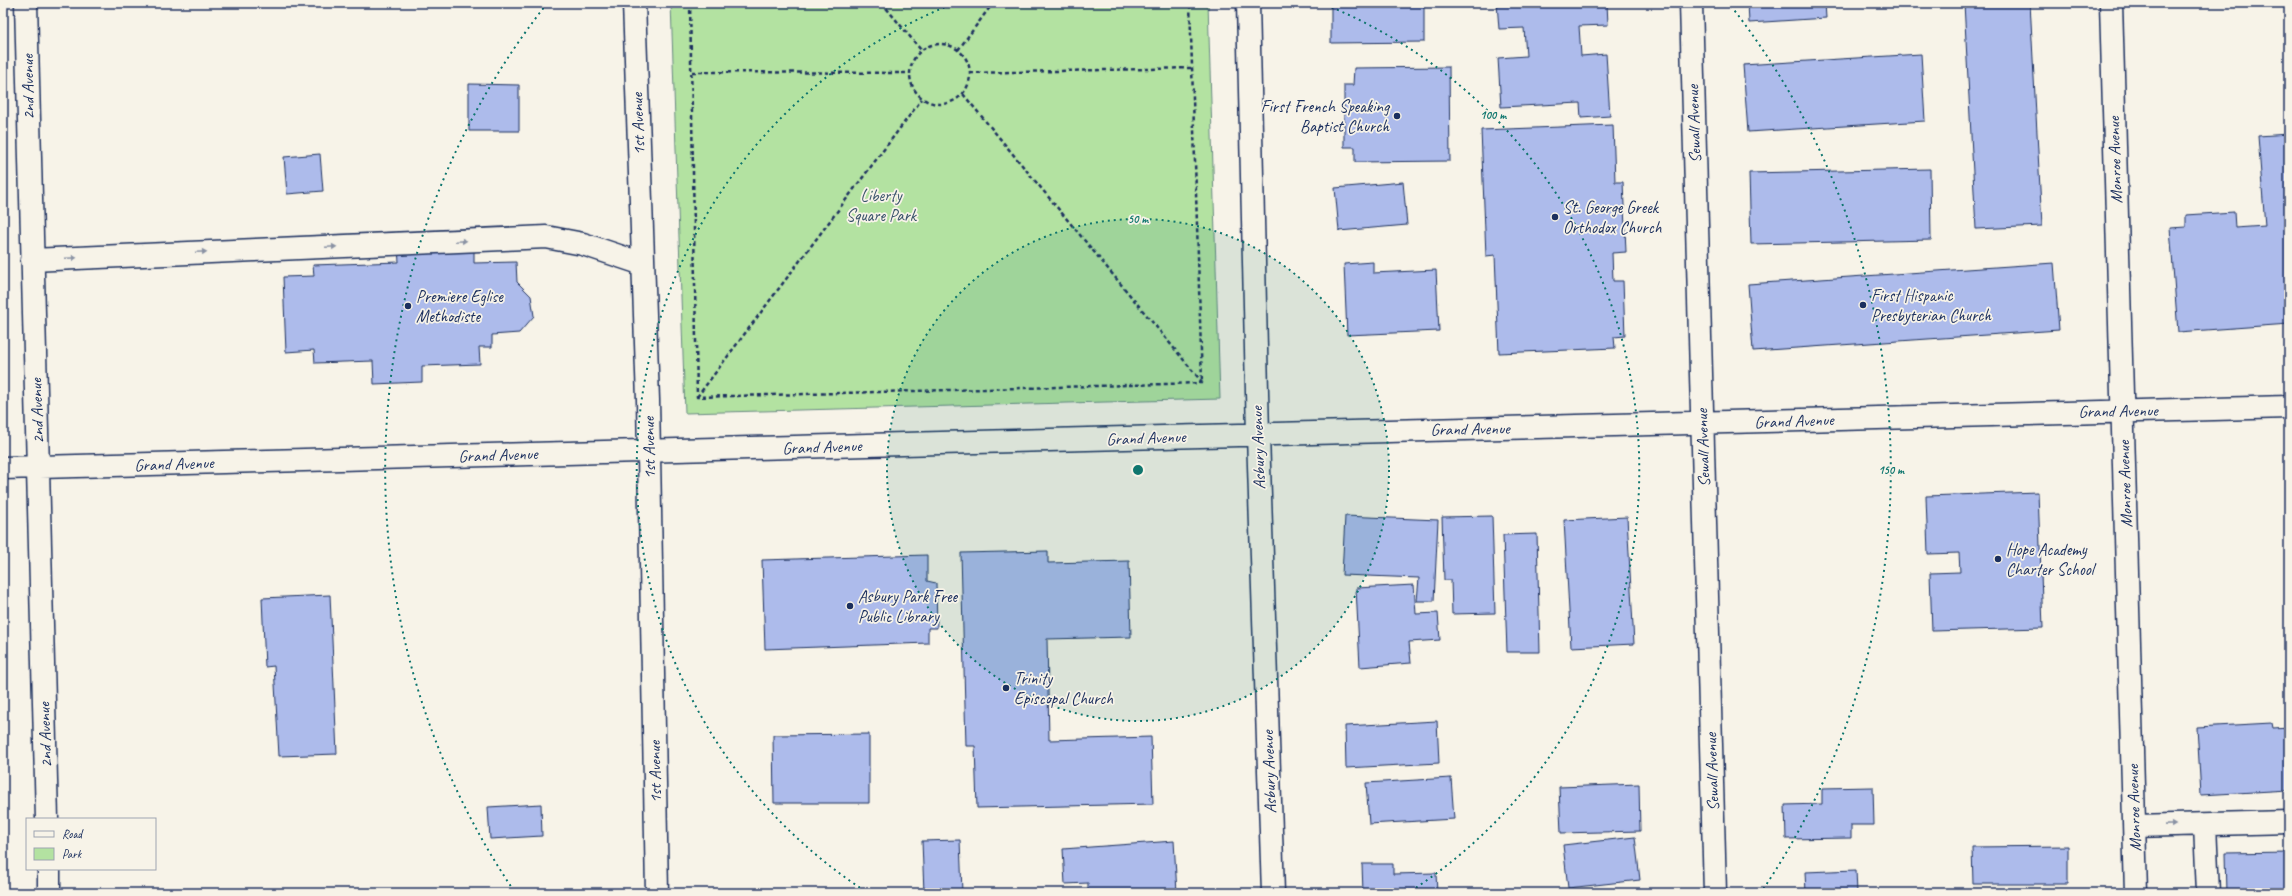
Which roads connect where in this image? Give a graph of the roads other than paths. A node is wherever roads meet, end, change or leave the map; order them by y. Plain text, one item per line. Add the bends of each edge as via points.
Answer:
1 (26, 3) edge
2 (634, 3) edge
3 (1248, 3) edge
4 (1691, 3) edge
5 (2111, 3) edge
6 (32, 260) junction
7 (643, 264) junction
8 (2289, 407) edge
9 (2123, 411) junction
10 (1702, 423) junction
11 (1258, 435) junction
12 (649, 451) junction
13 (38, 467) junction
14 (3, 468) edge
15 (47, 818) edge
16 (2289, 822) edge
17 (2205, 825) junction
18 (2135, 826) junction
19 (49, 870) edge
20 (49, 893) edge
21 (657, 893) edge
22 (1273, 893) edge
23 (1715, 893) edge
24 (2136, 893) edge
25 (2208, 893) edge

1 - 6 street, 2nd Avenue
2 - 7 street, 1st Avenue
3 - 11 street, Asbury Avenue
4 - 10 street, Sewall Avenue
5 - 9 street, Monroe Avenue
6 -> 7 street via 546,237 583,244
6 - 13 street, 2nd Avenue
7 - 12 street, 1st Avenue
8 - 9 street, Grand Avenue
9 - 10 street, Grand Avenue
9 - 18 street, Monroe Avenue
10 - 11 street, Grand Avenue
10 - 23 street, Sewall Avenue
11 - 12 street, Grand Avenue
11 - 22 street, Asbury Avenue
12 - 13 street, Grand Avenue
12 - 21 street, 1st Avenue
13 - 14 street, Grand Avenue
13 - 15 street, 2nd Avenue
16 - 17 street
18 -> 17 street
17 - 25 street
18 - 24 street, Monroe Avenue
19 - 20 street

